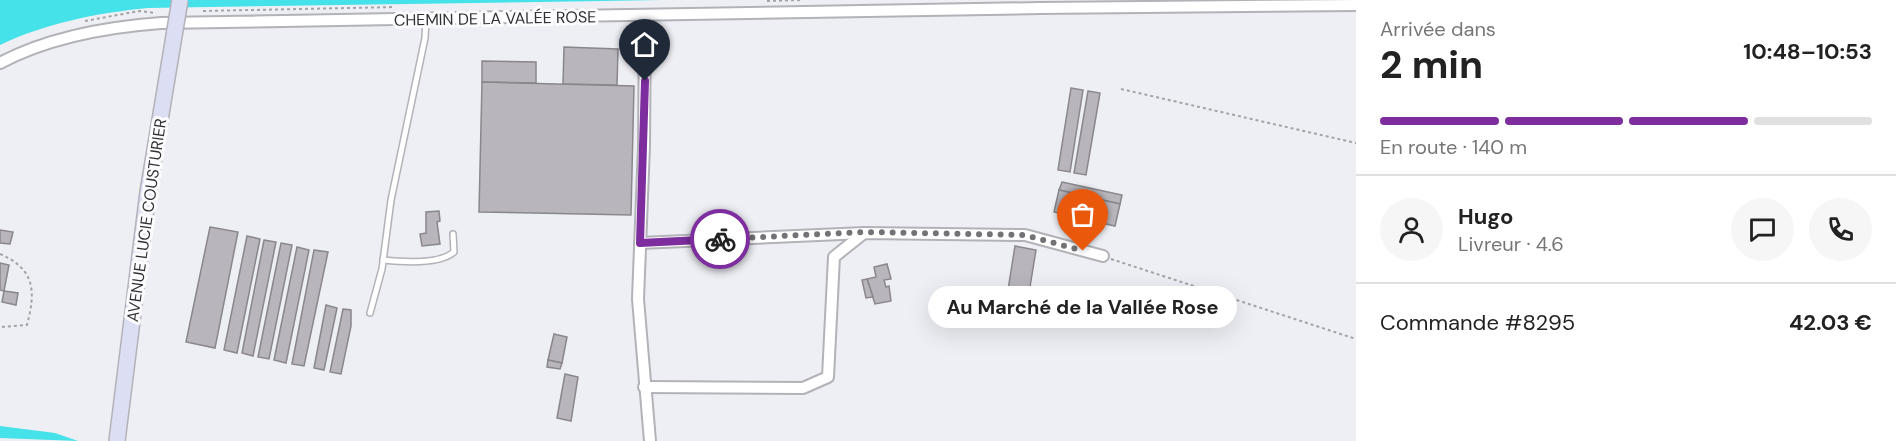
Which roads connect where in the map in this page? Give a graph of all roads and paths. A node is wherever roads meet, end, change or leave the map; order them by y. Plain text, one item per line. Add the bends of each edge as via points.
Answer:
1 (180, 0) edge
2 (1356, 5) edge
3 (645, 16) junction
4 (426, 19) junction
5 (0, 63) edge
6 (1121, 89) dead end
7 (1356, 143) edge
8 (864, 232) junction
9 (453, 234) dead end
10 (640, 243) junction
11 (0, 254) edge
12 (1103, 256) joint
13 (383, 260) junction
14 (370, 313) dead end
15 (0, 327) edge
16 (1356, 339) edge
17 (644, 387) junction
18 (117, 441) edge
19 (650, 441) edge

1 - 18 main road, AVENUE LUCIE COUSTURIER, bridge via 148,192
2 - 3 street, CHEMIN DE LA VALÉE ROSE
3 - 4 street, CHEMIN DE LA VALÉE ROSE
3 - 10 street
4 - 5 street, CHEMIN DE LA VALÉE ROSE via 131,25 60,39
4 - 13 lane
6 - 7 path
8 - 10 street
8 - 12 street via 1025,235
8 - 17 street via 834,256 828,376 803,388
9 - 13 lane via 454,252 447,256
10 - 17 street via 638,299
11 - 15 path via 17,261 33,284 27,325
12 - 16 path
13 - 14 lane
17 - 19 street

